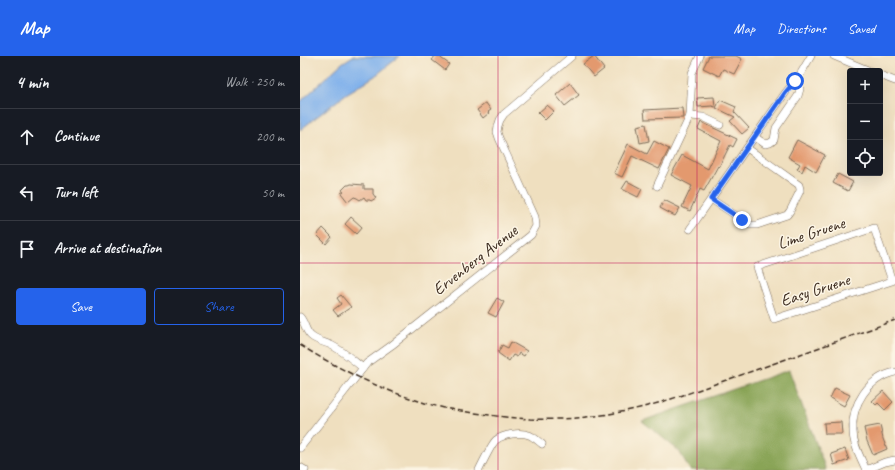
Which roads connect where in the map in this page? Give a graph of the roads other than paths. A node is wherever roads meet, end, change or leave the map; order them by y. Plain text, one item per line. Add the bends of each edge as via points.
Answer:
1 (572, 56) edge
2 (700, 56) edge
3 (811, 56) edge
4 (834, 56) edge
5 (863, 68) edge
6 (883, 76) edge
7 (797, 78) junction
8 (895, 81) edge
9 (690, 116) junction
10 (720, 126) dead end
11 (754, 137) junction
12 (747, 148) junction
13 (657, 186) dead end
14 (711, 199) junction
15 (690, 229) dead end
16 (757, 267) joint
17 (893, 280) edge
18 (300, 317) edge
19 (363, 368) junction
20 (895, 372) edge
21 (542, 444) dead end
22 (300, 448) edge
23 (895, 460) edge
24 (300, 467) edge
25 (305, 470) edge
26 (479, 470) edge
27 (866, 470) edge

1 - 19 street, Ervenberg Avenue via 510,109 498,126 499,138 535,217 536,226 531,235
2 - 9 street via 692,73
3 - 7 street
4 - 5 street
6 - 8 street
7 - 11 street
7 - 11 street via 800,89 798,96 776,128 774,140 765,144
9 - 10 street via 703,117
9 - 13 street
11 - 12 street
12 - 14 street
12 - 14 street via 799,185 800,191 790,211 784,216 750,225
14 - 15 street
16 - 17 street, Lime Gruene via 874,228
16 - 17 street, Easy Gruene via 774,319
18 - 19 street via 310,335 316,340 331,345
19 - 22 street, Ervenberg Avenue
20 - 27 street via 871,385 856,407 853,432
21 - 26 street via 530,435 504,436 496,440
23 - 27 street
24 - 25 street

